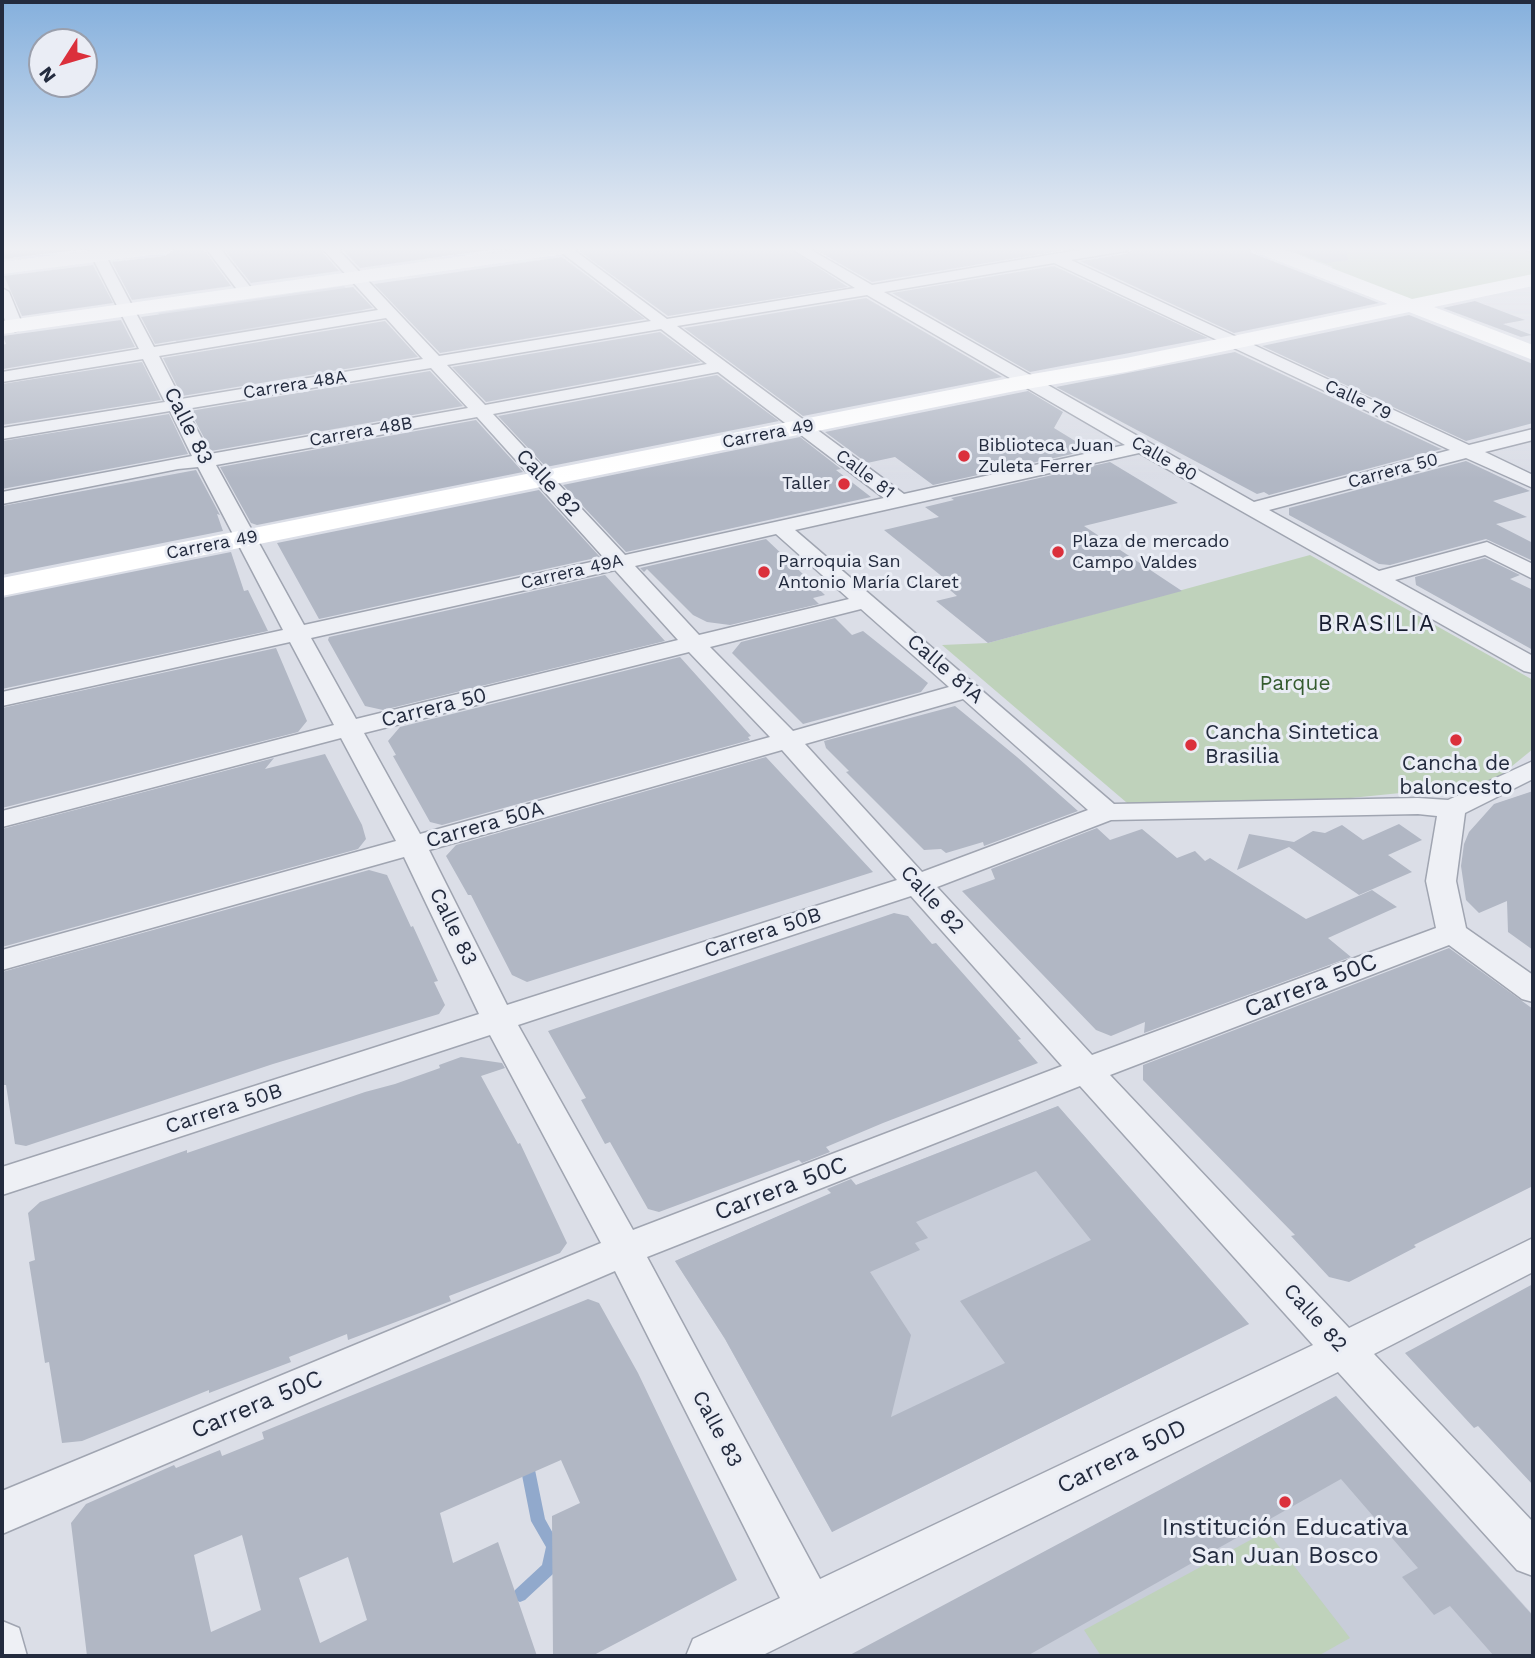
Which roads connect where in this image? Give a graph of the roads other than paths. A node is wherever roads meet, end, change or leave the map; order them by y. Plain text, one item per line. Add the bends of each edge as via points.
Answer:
1 (26, 324) edge
2 (135, 324) edge
3 (323, 324) edge
4 (400, 324) edge
5 (662, 324) edge
6 (664, 324) edge
7 (931, 324) edge
8 (1196, 324) edge
9 (1313, 324) edge
10 (1459, 324) edge
11 (8, 327) edge
12 (1231, 341) junction
13 (1533, 353) edge
14 (151, 354) junction
15 (435, 362) junction
16 (720, 367) junction
17 (2, 377) edge
18 (1032, 381) junction
19 (177, 405) junction
20 (480, 410) junction
21 (803, 427) junction
22 (2, 434) edge
23 (1533, 434) edge
24 (1142, 447) junction
25 (1467, 452) junction
26 (205, 461) junction
27 (545, 479) junction
28 (1533, 482) edge
29 (2, 498) edge
30 (900, 500) junction
31 (1254, 508) junction
32 (781, 528) junction
33 (245, 538) junction
34 (621, 561) junction
35 (1533, 572) edge
36 (1376, 578) junction
37 (2, 587) edge
38 (867, 601) junction
39 (296, 635) junction
40 (693, 643) junction
41 (1533, 666) edge
42 (968, 690) junction
43 (2, 699) edge
44 (347, 729) junction
45 (788, 741) junction
46 (1533, 769) edge
47 (1452, 809) junction
48 (1107, 811) junction
49 (2, 819) edge
50 (412, 846) junction
51 (917, 884) junction
52 (1452, 933) junction
53 (2, 960) edge
54 (1533, 991) edge
55 (498, 1020) junction
56 (1087, 1070) junction
57 (2, 1181) edge
58 (624, 1250) junction
59 (1533, 1254) edge
60 (1344, 1350) junction
61 (2, 1513) edge
62 (1533, 1554) edge
63 (810, 1608) junction
64 (2, 1645) edge
65 (3, 1656) edge
66 (710, 1656) edge

1 - 11 street
2 - 14 street, Calle 83
3 - 14 street
4 - 15 street, Calle 82
5 - 15 street, Carrera 48A
6 - 16 street, Calle 81
7 - 18 street, Calle 80
8 - 12 street, Calle 79
9 - 12 street, Carrera 49
10 - 13 street
12 - 18 street, Carrera 49
12 - 25 street, Calle 79
14 - 17 street
14 - 19 street, Calle 83
15 - 19 street, Carrera 48A
15 - 20 street, Calle 82
16 - 20 street, Carrera 48B
16 - 21 street, Calle 81
18 - 21 street, Carrera 49
18 - 24 street, Calle 80
19 - 22 street, Carrera 48A
19 - 26 street, Calle 83
20 - 26 street, Carrera 48B
20 - 27 street, Calle 82
21 - 27 street, Carrera 49
21 - 30 street, Calle 81
23 - 25 street, Carrera 50
24 - 30 street, Carrera 49A
24 - 31 street, Calle 80
25 - 28 street, Calle 79
25 - 31 street, Carrera 50
26 - 29 street, Carrera 48B
26 - 33 street, Calle 83
27 - 33 street, Carrera 49
27 - 34 street, Calle 82
30 - 32 street, Carrera 49A
31 - 36 street, Calle 80
32 - 34 street, Carrera 49A
32 - 38 street, Calle 81A
33 - 37 street, Carrera 49
33 - 39 street, Calle 83
34 - 39 street, Carrera 49A
34 - 40 street, Calle 82
35 - 36 street via 1487,548
36 - 41 street, Calle 80
38 - 40 street, Carrera 50
38 - 42 street, Calle 81A
39 - 43 street, Carrera 49A
39 - 44 street, Calle 83
40 - 44 street, Carrera 50
40 - 45 street, Calle 82
42 - 45 street, Carrera 50A
42 - 48 street, Calle 81A
44 - 49 street, Carrera 50
44 - 50 street, Calle 83
45 - 50 street, Carrera 50A
45 - 51 street, Calle 82
46 - 47 street
47 - 48 street, Carrera 50B
47 - 52 street via 1441,881
48 - 51 street, Carrera 50B
50 - 53 street, Carrera 50A
50 - 55 street, Calle 83
51 - 55 street, Carrera 50B
51 - 56 street, Calle 82
52 - 54 street
52 - 56 street, Carrera 50C
55 - 57 street, Carrera 50B
55 - 58 street, Calle 83
56 - 58 street, Carrera 50C
56 - 60 street, Calle 82
58 - 61 street, Carrera 50C
58 - 63 street, Calle 83
59 - 60 street, Carrera 50D
60 - 62 street, Calle 82
60 - 63 street, Carrera 50D
63 - 66 street, Carrera 50D
64 - 65 street

